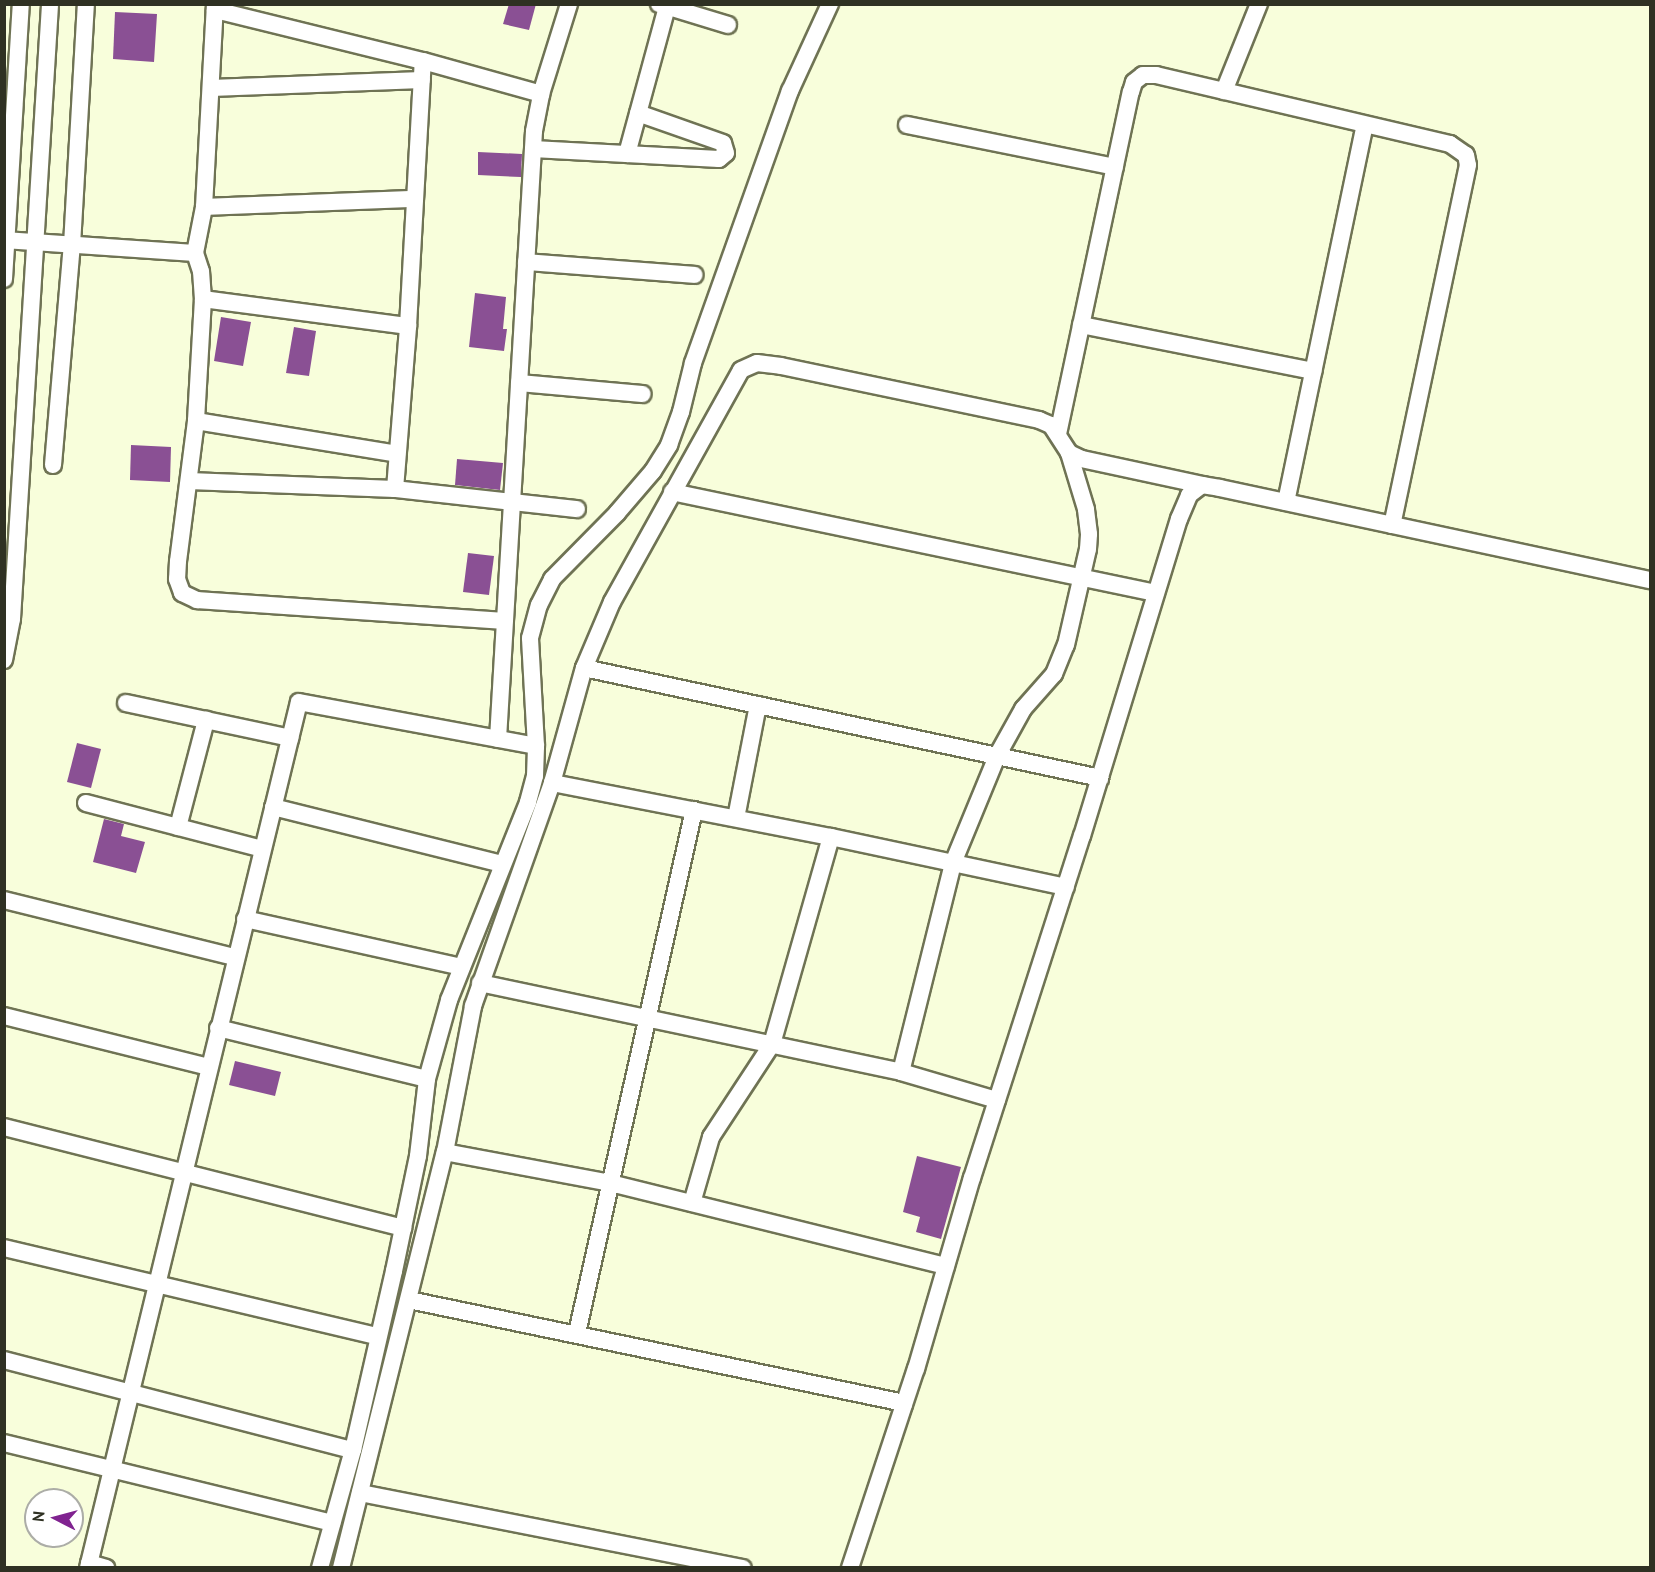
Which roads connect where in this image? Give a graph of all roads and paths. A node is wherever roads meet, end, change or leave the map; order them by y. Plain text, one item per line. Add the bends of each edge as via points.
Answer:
1 (21, 4) edge
2 (50, 4) edge
3 (86, 4) edge
4 (569, 4) edge
5 (830, 4) edge
6 (1259, 4) edge
7 (663, 6) edge
8 (215, 8) edge
9 (728, 25) dead end
10 (423, 61) junction
11 (422, 80) junction
12 (211, 88) junction
13 (1224, 91) junction
14 (542, 94) junction
15 (638, 113) junction
16 (907, 125) dead end
17 (1365, 125) junction
18 (532, 149) junction
19 (627, 154) junction
20 (1115, 167) junction
21 (415, 199) junction
22 (204, 207) junction
23 (6, 240) edge
24 (34, 242) junction
25 (72, 245) junction
26 (195, 253) junction
27 (526, 262) junction
28 (695, 275) dead end
29 (4, 279) edge
30 (203, 299) junction
31 (408, 326) junction
32 (1081, 326) junction
33 (1313, 371) junction
34 (519, 383) junction
35 (643, 394) dead end
36 (196, 421) junction
37 (1058, 434) junction
38 (1069, 453) junction
39 (398, 454) junction
40 (53, 465) dead end
41 (189, 481) junction
42 (1202, 485) junction
43 (395, 489) junction
44 (672, 492) junction
45 (1286, 502) junction
46 (512, 503) junction
47 (577, 509) dead end
48 (1392, 525) junction
49 (1082, 577) junction
50 (1650, 580) edge
51 (1156, 593) junction
52 (504, 621) junction
53 (4, 660) edge
54 (584, 668) junction
55 (126, 703) dead end
56 (758, 705) junction
57 (206, 720) junction
58 (290, 738) junction
59 (498, 739) junction
60 (536, 746) junction
61 (997, 756) junction
62 (1100, 778) junction
63 (552, 783) junction
64 (86, 803) dead end
65 (273, 807) junction
66 (694, 810) junction
67 (736, 818) junction
68 (178, 827) junction
69 (831, 837) junction
70 (262, 849) junction
71 (953, 863) junction
72 (501, 864) junction
73 (1066, 887) junction
74 (4, 900) edge
75 (245, 919) junction
76 (235, 957) junction
77 (462, 967) junction
78 (480, 983) junction
79 (4, 1016) edge
80 (648, 1017) junction
81 (218, 1028) junction
82 (772, 1044) junction
83 (208, 1067) junction
84 (901, 1072) junction
85 (427, 1079) junction
86 (997, 1100) junction
87 (4, 1127) edge
88 (445, 1152) junction
89 (183, 1172) junction
90 (610, 1183) junction
91 (692, 1203) junction
92 (403, 1228) junction
93 (4, 1248) edge
94 (946, 1266) junction
95 (156, 1284) junction
96 (409, 1300) junction
97 (577, 1333) junction
98 (377, 1336) junction
99 (4, 1360) edge
100 (130, 1392) junction
101 (904, 1403) junction
102 (4, 1443) edge
103 (353, 1450) junction
104 (111, 1469) junction
105 (360, 1493) junction
106 (332, 1523) junction
107 (88, 1565) edge
108 (106, 1568) edge
109 (320, 1568) edge
110 (341, 1568) edge
111 (743, 1568) edge
112 (850, 1568) edge

1 - 23 street
2 - 24 street
3 - 25 street
4 - 14 street
5 - 60 street via 790,90 693,363 669,445 653,471 617,513 552,579 538,605 530,638
6 - 13 street
7 - 9 street
7 - 15 street
8 - 10 street
8 - 12 street
10 - 11 street
10 - 14 street
11 - 12 street
11 - 21 street
12 - 22 street
13 - 17 street
13 - 20 street via 1143,75 1134,82
14 - 18 street
15 - 19 street
15 - 19 street via 723,143 726,153 719,159
16 - 20 street
17 - 33 street
17 - 48 street via 1450,144 1466,156 1468,165
18 - 19 street
18 - 27 street
20 - 32 street
21 - 22 street
21 - 31 street
22 - 26 street
23 - 24 street
23 - 29 street
24 - 25 street
24 - 53 street via 12,619
25 - 26 street
25 - 40 street
26 - 30 street
27 - 28 street
27 - 34 street
30 - 31 street
30 - 36 street
31 - 39 street
32 - 33 street
32 - 37 street
33 - 45 street
34 - 35 street
34 - 46 street
36 - 39 street
36 - 41 street
37 - 38 street
37 - 44 street via 1051,425 1039,420 758,363 741,370 730,385
38 - 42 street
38 - 49 street via 1089,521
39 - 43 street
41 - 43 street
41 - 52 street via 177,579 182,593 196,600
42 - 45 street
42 - 51 street via 1189,495 1182,511
43 - 46 street
44 - 49 street
44 - 54 street via 612,602
45 - 48 street
46 - 47 street
46 - 52 street
48 - 50 street
49 - 51 street
49 - 61 street via 1061,661 1023,710
51 - 62 street
52 - 59 street
54 - 56 street
54 - 63 street
55 - 57 street
56 - 61 street
56 - 67 street
57 - 58 street
57 - 68 street
58 - 59 street via 299,702
58 - 65 street
59 - 60 street
60 - 72 street via 535,776 528,802
61 - 62 street
61 - 71 street
62 - 73 street
63 - 66 street
63 - 78 street
64 - 68 street
65 - 70 street
65 - 72 street
66 - 67 street
66 - 80 street
67 - 69 street
68 - 70 street
69 - 71 street
69 - 82 street
70 - 75 street
71 - 73 street
71 - 84 street
72 - 77 street
73 - 86 street
74 - 76 street
75 - 76 street
75 - 77 street
76 - 81 street
77 - 85 street
78 - 80 street
78 - 88 street via 467,1029
79 - 83 street
80 - 82 street
80 - 90 street
81 - 83 street
81 - 85 street
82 - 84 street
82 - 91 street via 711,1137
83 - 89 street
84 - 86 street
85 - 92 street via 418,1156
86 - 94 street
87 - 89 street
88 - 90 street
88 - 96 street
89 - 92 street
89 - 95 street
90 - 91 street
90 - 97 street
91 - 94 street
92 - 98 street
93 - 95 street
94 - 101 street
95 - 98 street
95 - 100 street
96 - 97 street
96 - 105 street
97 - 101 street
98 - 103 street
99 - 100 street
100 - 103 street
100 - 104 street
101 - 112 street
102 - 104 street
103 - 106 street
104 - 106 street
104 - 107 street
105 - 110 street
105 - 111 street
106 - 109 street
107 - 108 street

